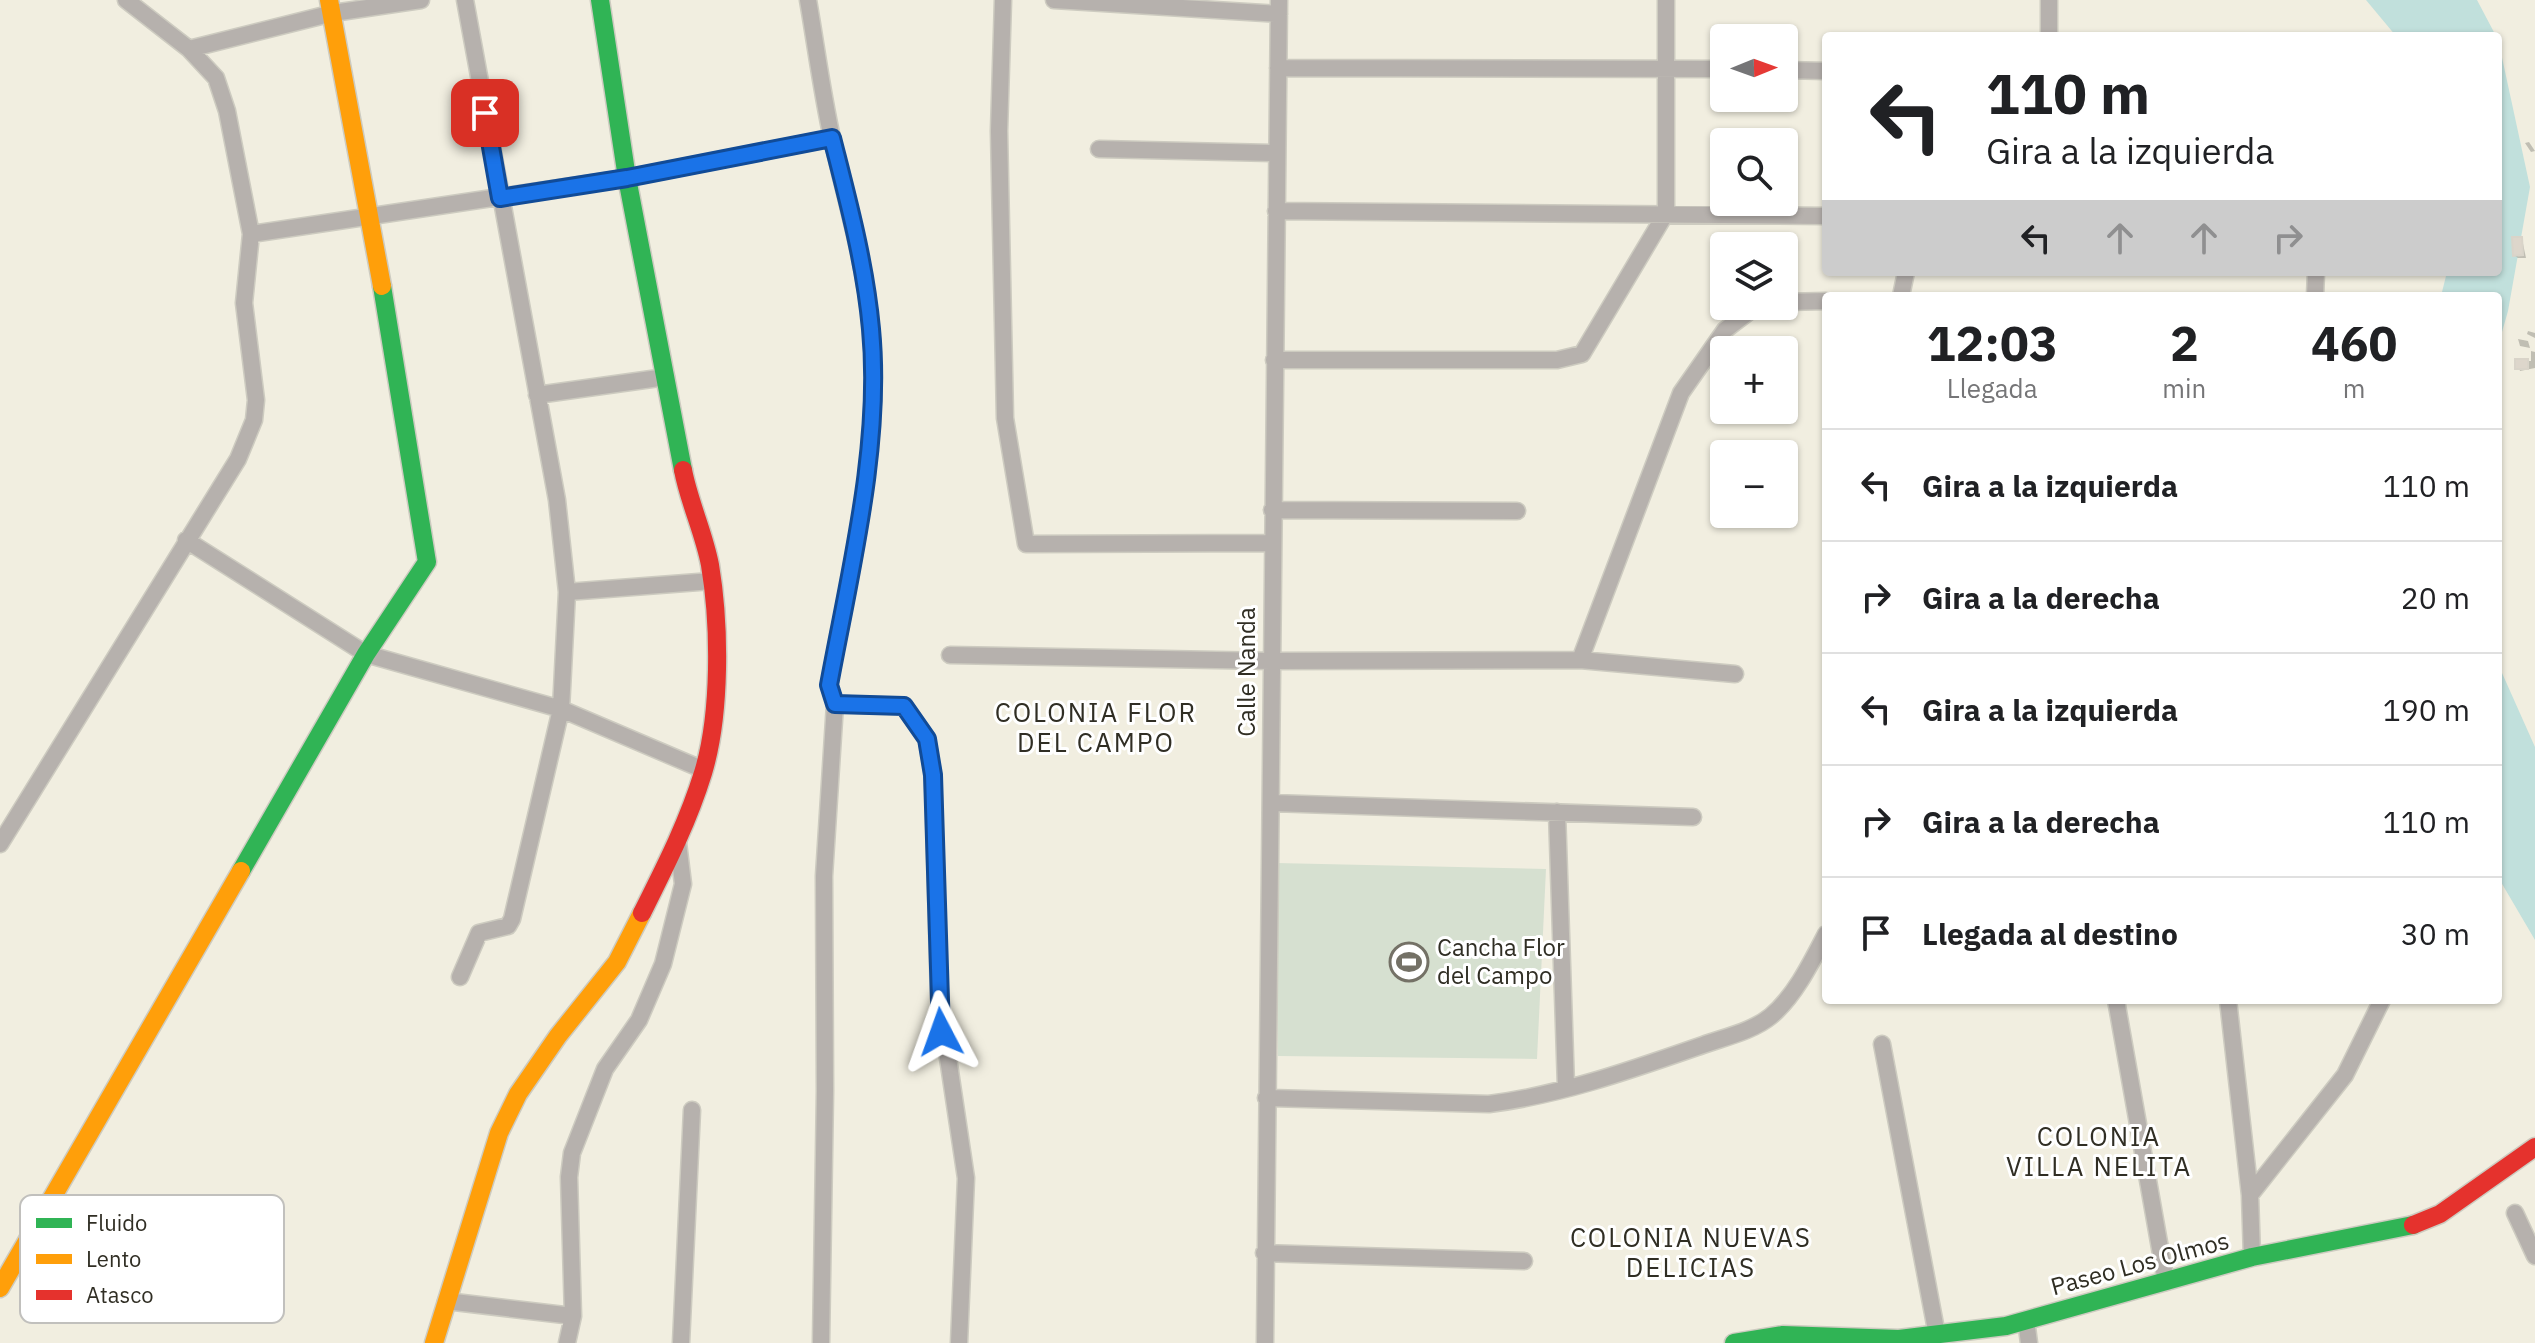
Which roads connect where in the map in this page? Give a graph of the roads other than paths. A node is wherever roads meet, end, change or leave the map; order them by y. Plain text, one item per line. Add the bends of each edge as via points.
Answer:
1 (126, 0) edge
2 (421, 0) edge
3 (465, 0) edge
4 (600, 0) edge
5 (808, 0) edge
6 (1003, 0) edge
7 (1054, 0) edge
8 (1666, 0) edge
9 (2049, 0) edge
10 (331, 6) edge
11 (1279, 7) edge
12 (2049, 32) edge
13 (189, 49) junction
14 (1278, 68) junction
15 (1666, 68) junction
16 (1710, 69) edge
17 (1798, 70) edge
18 (1822, 71) edge
19 (832, 138) junction
20 (1099, 149) dead end
21 (1277, 153) junction
22 (627, 178) junction
23 (500, 198) junction
24 (1276, 211) junction
25 (1666, 213) junction
26 (1822, 216) edge
27 (371, 217) junction
28 (251, 234) junction
29 (1822, 301) edge
30 (1798, 302) edge
31 (1738, 320) edge
32 (1274, 360) junction
33 (666, 377) junction
34 (537, 395) junction
35 (1272, 510) junction
36 (1517, 511) dead end
37 (186, 540) junction
38 (1272, 543) junction
39 (712, 581) junction
40 (567, 592) junction
41 (366, 654) junction
42 (950, 655) dead end
43 (1580, 660) junction
44 (1270, 661) junction
45 (1735, 674) dead end
46 (835, 704) junction
47 (561, 709) junction
48 (704, 770) junction
49 (1272, 803) junction
50 (1557, 812) junction
51 (1693, 817) dead end
52 (678, 843) junction
53 (0, 844) edge
54 (1821, 956) edge
55 (460, 977) dead end
56 (2117, 1004) edge
57 (2228, 1004) edge
58 (2380, 1004) edge
59 (1882, 1044) dead end
60 (1566, 1087) junction
61 (1266, 1098) junction
62 (692, 1110) dead end
63 (2535, 1147) edge
64 (48, 1195) edge
65 (2250, 1195) junction
66 (2515, 1213) dead end
67 (20, 1242) edge
68 (1264, 1253) junction
69 (2535, 1256) edge
70 (2252, 1257) junction
71 (1524, 1261) dead end
72 (6, 1266) edge
73 (2166, 1282) junction
74 (0, 1288) edge
75 (446, 1301) junction
76 (573, 1316) junction
77 (2026, 1320) junction
78 (1937, 1335) junction
79 (1898, 1341) edge
80 (434, 1343) edge
81 (567, 1343) edge
82 (681, 1343) edge
83 (821, 1343) edge
84 (959, 1343) edge
85 (1265, 1343) edge
86 (1734, 1343) edge
87 (2029, 1343) edge

1 - 13 street
2 - 10 street
3 - 23 street
4 - 22 street
5 - 19 street
6 - 38 street via 999,131 1005,418 1026,544
7 - 11 street
8 - 15 street
9 - 12 street
10 - 13 street
10 - 27 street
11 - 14 street, Calle Nanda
13 - 28 street via 216,78
14 - 15 street
14 - 21 street, Calle Nanda
15 - 16 street
15 - 25 street
17 - 18 street
19 - 22 street
19 - 46 street via 860,244 872,331 863,497 829,685
20 - 21 street
21 - 24 street, Calle Nanda
22 - 23 street
22 - 33 street
23 - 27 street
23 - 34 street
24 - 25 street
24 - 32 street, Calle Nanda
25 - 26 street
25 - 32 street via 1582,354 1571,359
27 - 28 street
27 - 41 street via 427,562
28 - 37 street via 244,303 254,366 254,420 238,459
29 - 30 street
31 - 43 street via 1725,330 1681,393
32 - 35 street, Calle Nanda
33 - 34 street
33 - 39 street via 686,485
34 - 40 street
35 - 36 street
35 - 38 street, Calle Nanda
37 - 41 street
37 - 53 street
38 - 44 street, Calle Nanda
39 - 40 street
39 - 48 street via 715,695
40 - 47 street
41 - 47 street
41 - 64 street
42 - 44 street
43 - 44 street
43 - 45 street
44 - 49 street, Calle Nanda
46 - 83 street via 824,876
46 - 84 street via 904,706 927,739 933,775 941,1032 966,1178
47 - 48 street
47 - 55 street via 512,919 508,926 479,933
48 - 52 street
49 - 50 street
49 - 61 street, Calle Nanda
50 - 51 street
50 - 60 street
52 - 75 street via 617,962 518,1094 499,1133
52 - 76 street via 683,884 663,964 639,1020 605,1069 572,1153
54 - 60 street via 1771,1016 1642,1067
56 - 73 street
57 - 65 street
58 - 65 street via 2345,1075
59 - 78 street
60 - 61 street via 1489,1104
61 - 68 street, Calle Nanda
62 - 82 street
63 - 70 street, Paseo Los Olmos via 2440,1214 2417,1224
65 - 70 street
66 - 69 street
67 - 72 street
68 - 71 street
68 - 85 street, Calle Nanda
70 - 73 street, Paseo Los Olmos
72 - 74 street
73 - 77 street, Paseo Los Olmos
75 - 76 street
75 - 80 street
76 - 81 street
77 - 78 street, Paseo Los Olmos
77 - 87 street
78 - 79 street, Paseo Los Olmos
79 - 86 street, Paseo Los Olmos via 1783,1335

